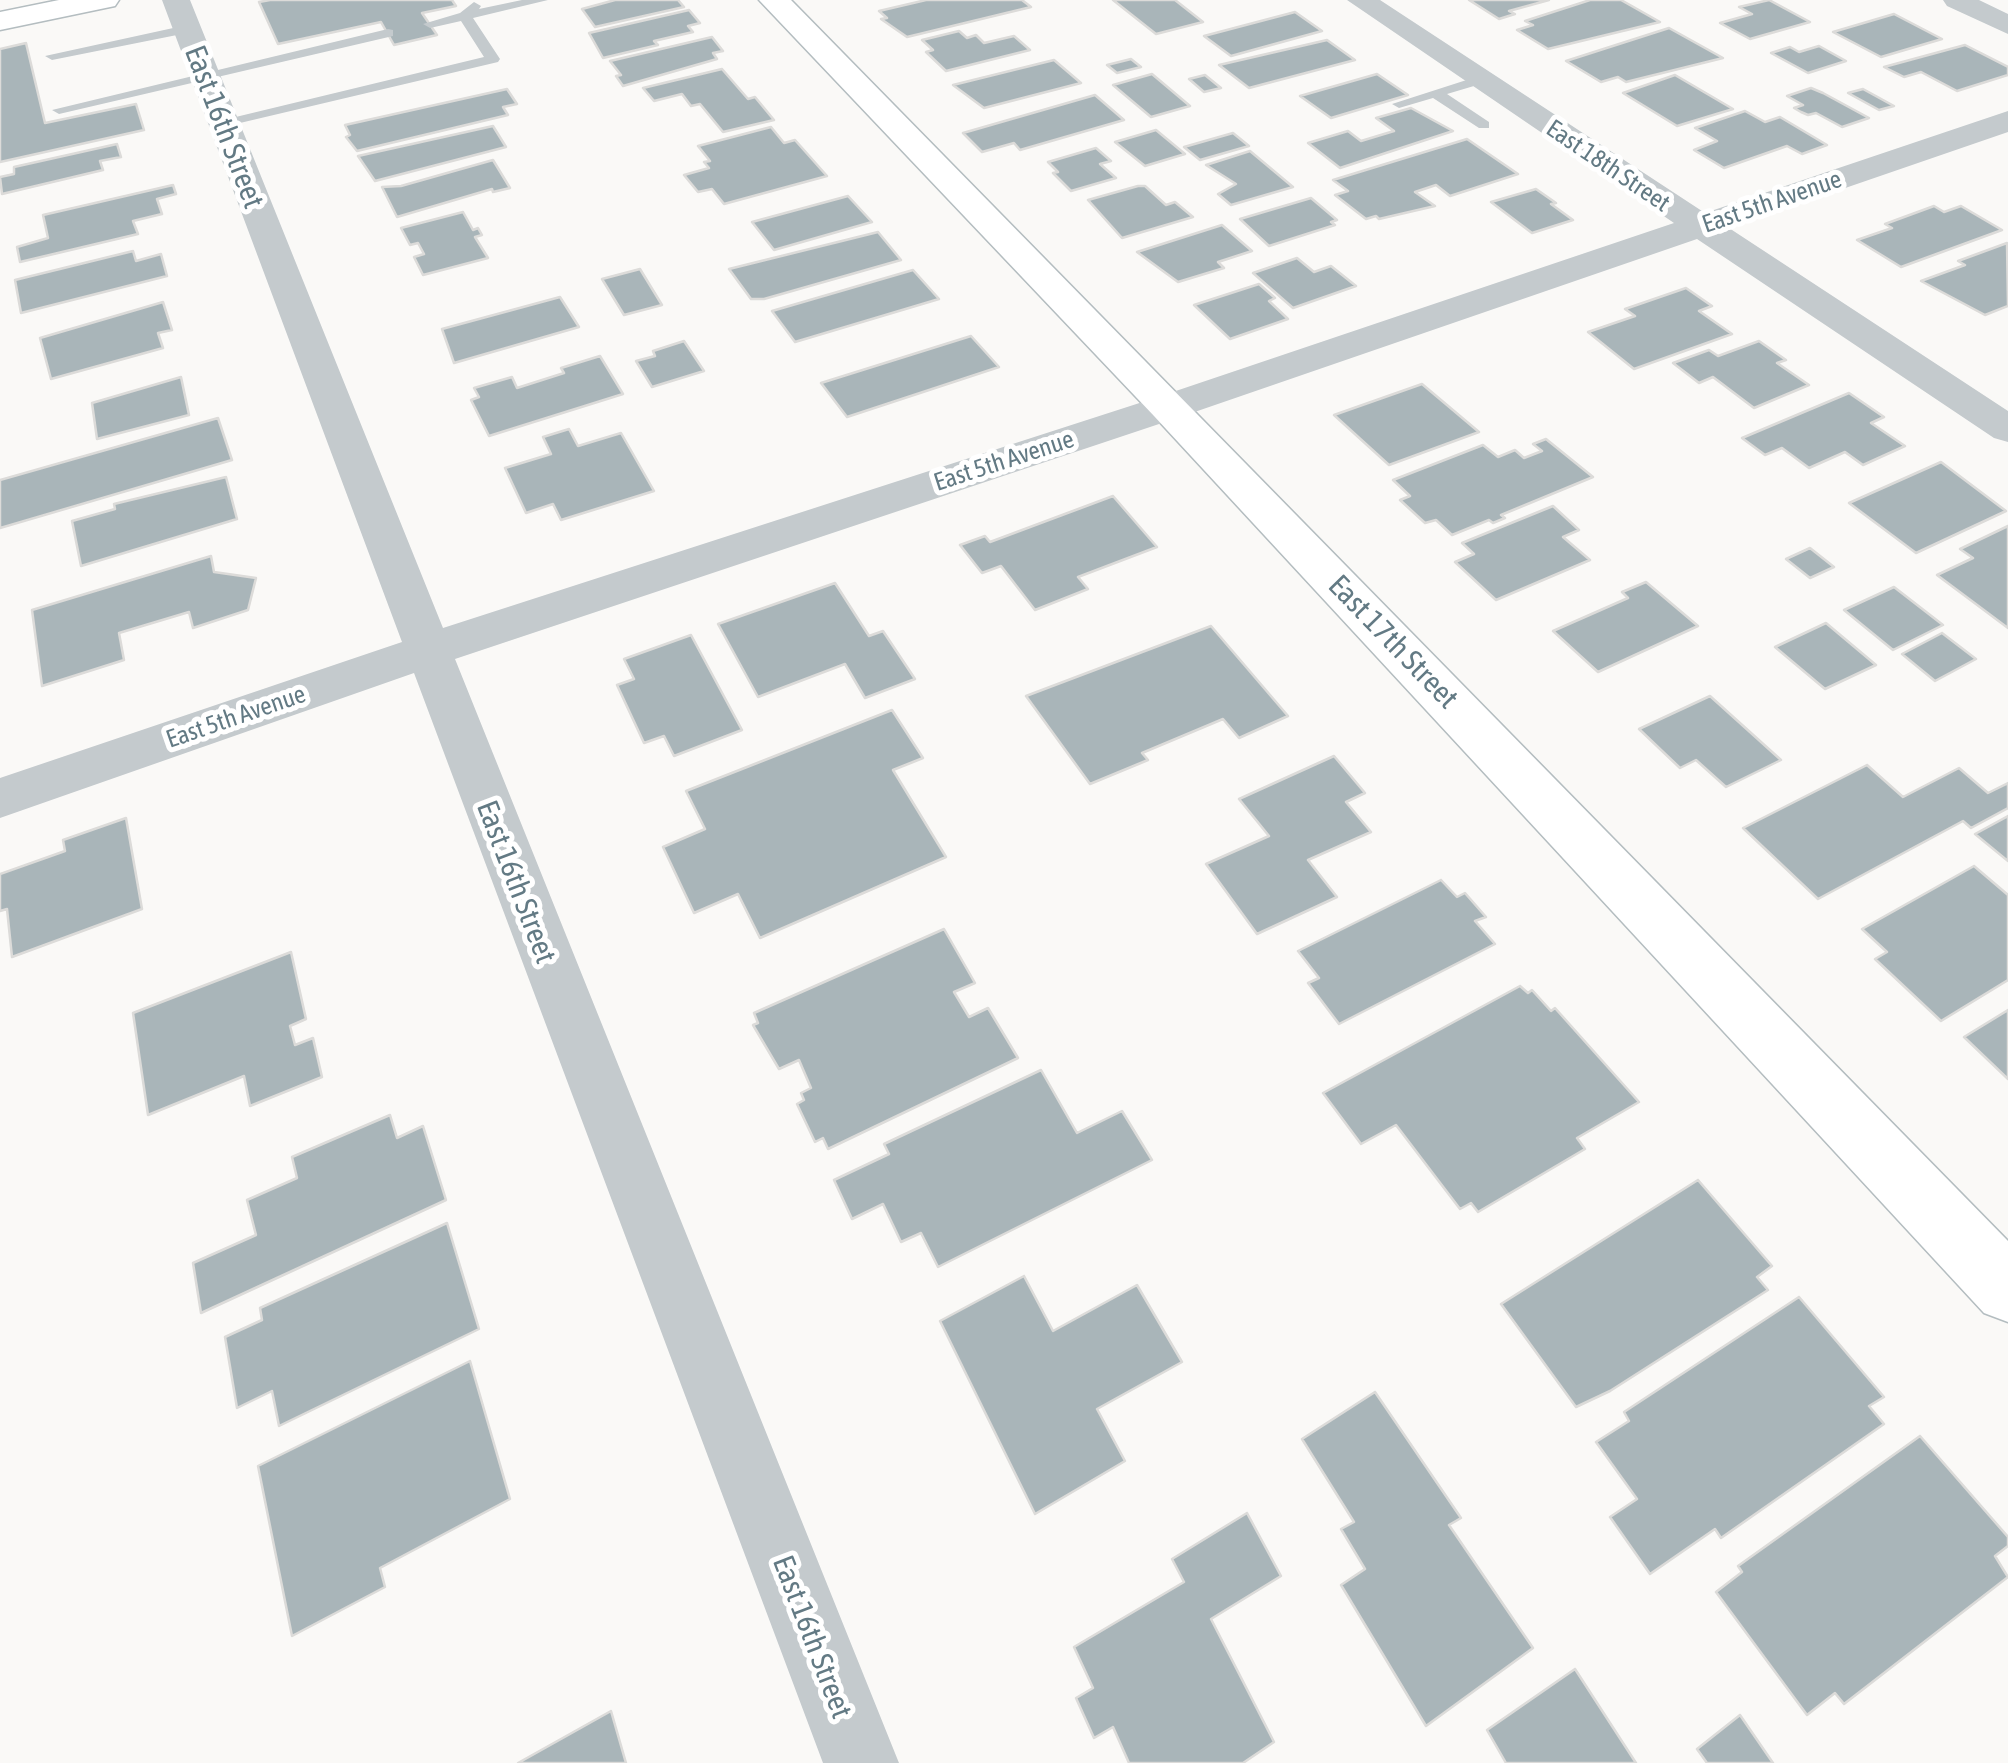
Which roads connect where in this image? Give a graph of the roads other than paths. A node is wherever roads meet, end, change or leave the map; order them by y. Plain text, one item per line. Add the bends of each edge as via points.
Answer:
1 (104, 0) edge
2 (478, 0) edge
3 (542, 0) edge
4 (774, 0) edge
5 (1361, 0) edge
6 (1956, 0) edge
7 (466, 16) junction
8 (0, 20) edge
9 (430, 24) dead end
10 (2008, 24) edge
11 (388, 33) dead end
12 (52, 56) dead end
13 (197, 57) edge
14 (1479, 80) junction
15 (1434, 93) junction
16 (1399, 104) dead end
17 (60, 110) dead end
18 (2008, 121) edge
19 (1484, 125) dead end
20 (1699, 227) junction
21 (1169, 406) junction
22 (2008, 428) edge
23 (426, 651) junction
24 (0, 798) edge
25 (2008, 1289) edge
26 (861, 1763) edge

1 - 8 street
2 - 7 lane
3 - 7 lane
4 - 21 street, East 17th Street
5 - 14 street, East 18th Street
6 - 10 street
7 - 9 lane
7 - 13 lane via 492,59
11 - 13 lane
12 - 13 lane
13 - 17 lane
13 - 23 street, East 16th Street
14 - 15 lane
14 - 20 street, East 18th Street
15 - 16 lane
15 - 19 lane
18 - 20 street, East 5th Avenue
20 - 21 street, East 5th Avenue
20 - 22 street, East 18th Street
21 - 23 street, East 5th Avenue
21 - 25 street, East 17th Street
23 - 24 street, East 5th Avenue
23 - 26 street, East 16th Street

